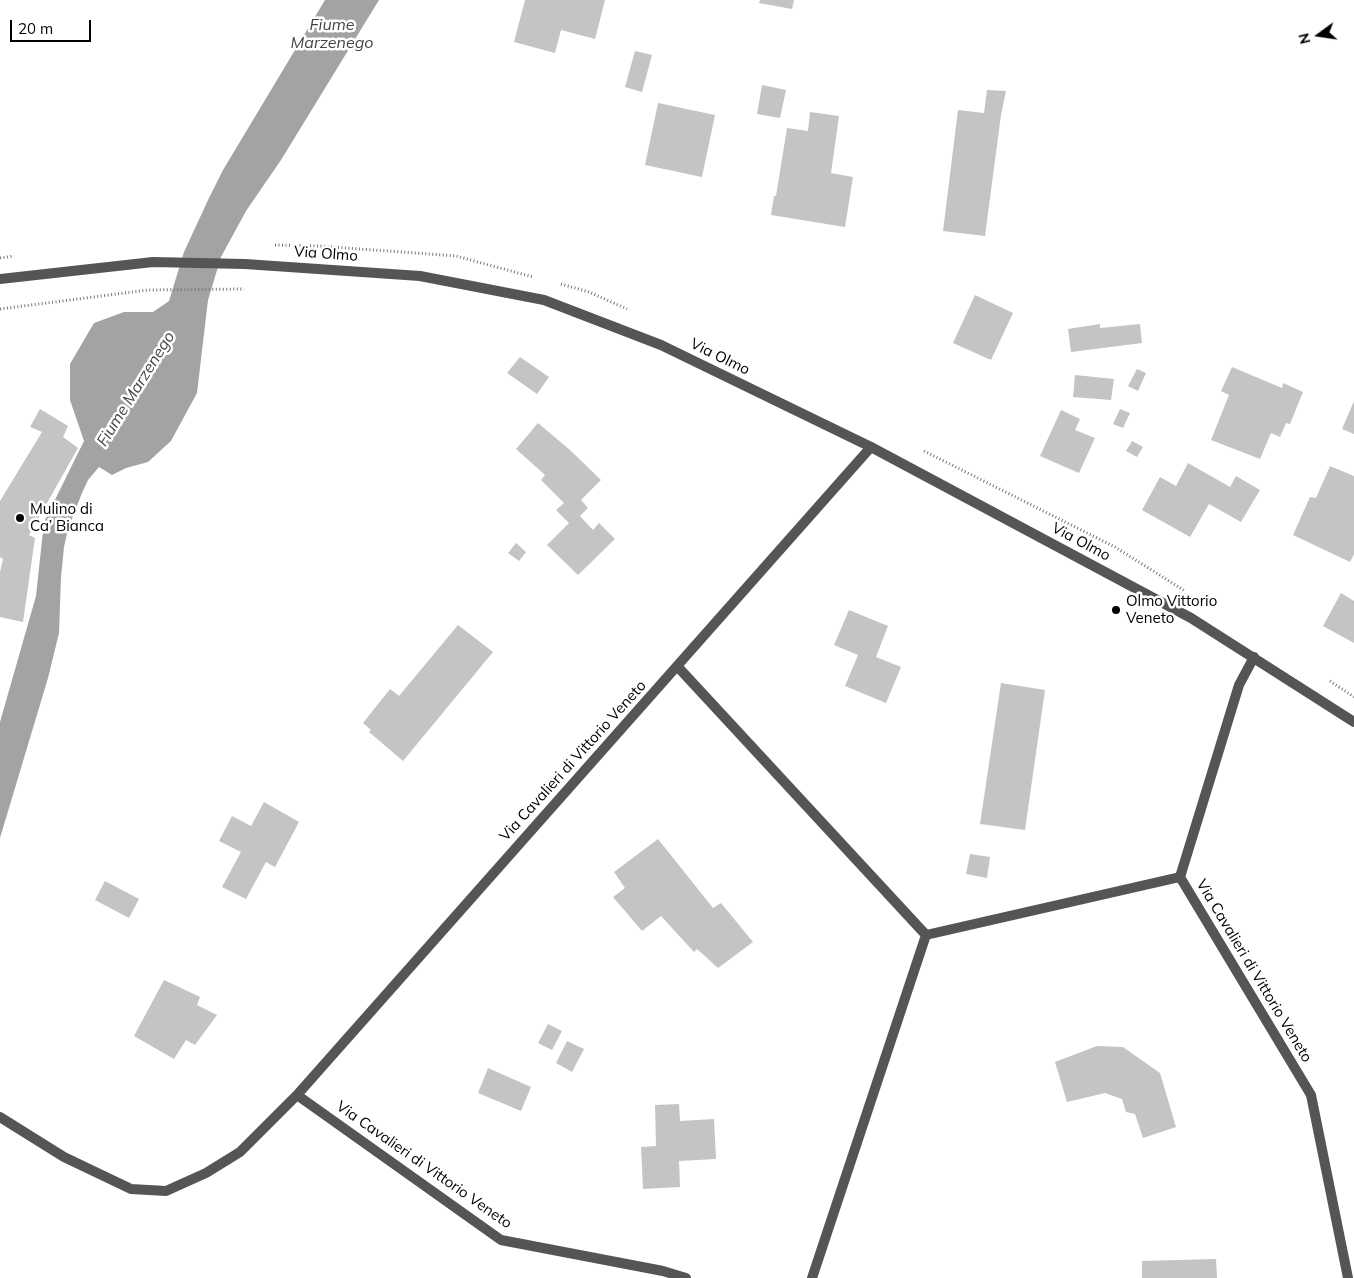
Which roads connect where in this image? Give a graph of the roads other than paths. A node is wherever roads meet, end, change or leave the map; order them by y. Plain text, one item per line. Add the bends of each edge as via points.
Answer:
1 (0, 279) edge
2 (871, 447) junction
3 (1254, 657) junction
4 (677, 666) junction
5 (1354, 722) edge
6 (1180, 877) junction
7 (926, 935) junction
8 (296, 1094) junction
9 (0, 1117) edge
10 (686, 1278) edge
11 (812, 1278) edge
12 (1348, 1278) edge

1 - 2 street, Via Olmo via 153,262 245,264 420,276 544,300 661,345
2 - 3 street, Via Olmo via 1191,618
2 - 4 street, Via Cavalieri di Vittorio Veneto
3 - 5 street, Via Olmo
3 - 6 street, Via Cavalieri di Vittorio Veneto via 1239,685
4 - 7 street
4 - 8 street, Via Cavalieri di Vittorio Veneto
6 - 7 street
6 - 12 street, Via Cavalieri di Vittorio Veneto via 1311,1095
7 - 11 street
8 - 9 street, Via Cavalieri di Vittorio Veneto via 240,1152 206,1173 166,1191 131,1189 64,1157
8 - 10 street, Via Cavalieri di Vittorio Veneto via 501,1240

